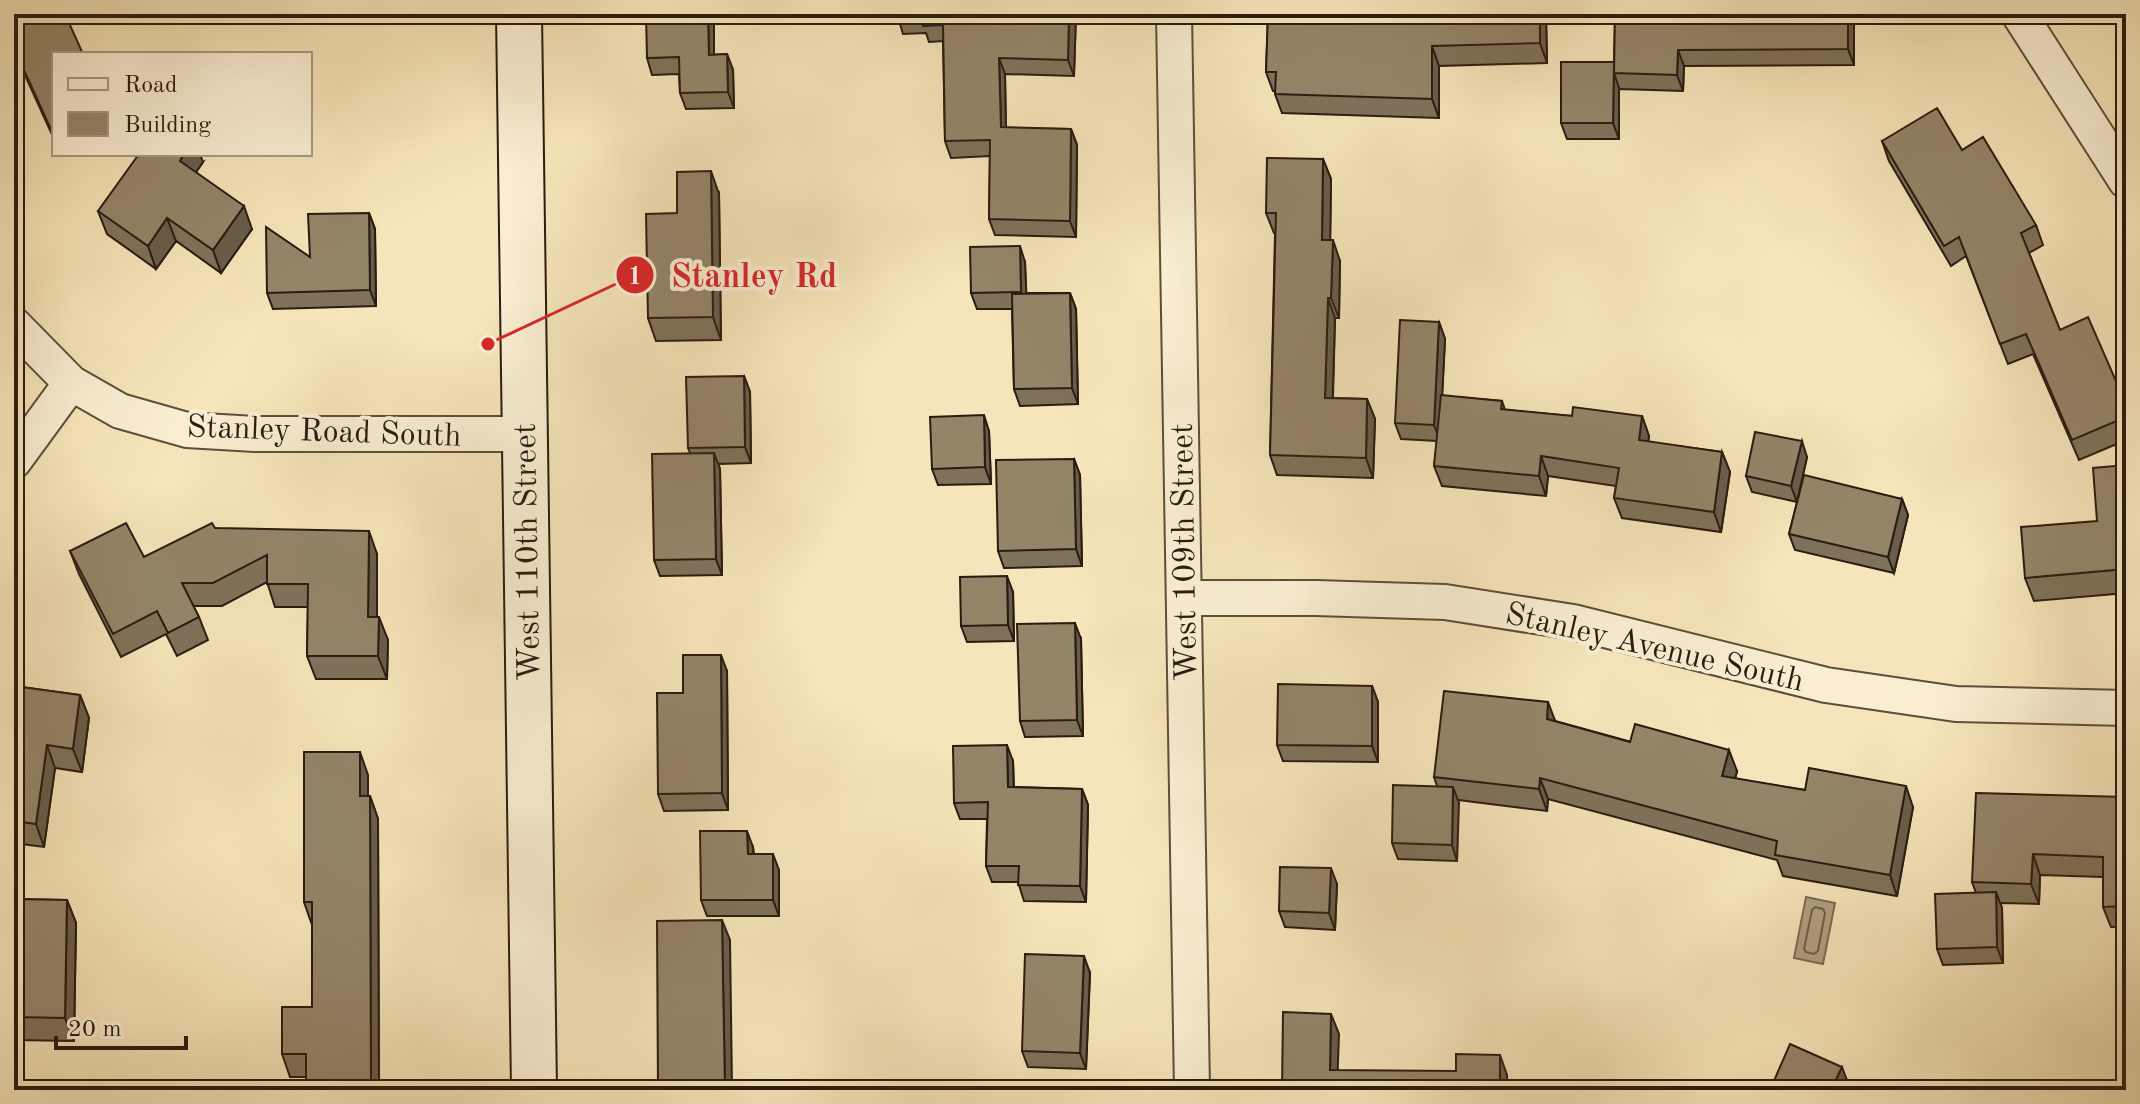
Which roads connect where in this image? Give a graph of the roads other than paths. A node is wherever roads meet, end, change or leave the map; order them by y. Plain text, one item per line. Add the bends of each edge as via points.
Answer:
1 (519, 14) edge
2 (1174, 14) edge
3 (2019, 14) edge
4 (2126, 181) edge
5 (14, 325) edge
6 (71, 383) junction
7 (524, 434) junction
8 (14, 461) edge
9 (1184, 598) junction
10 (2126, 708) edge
11 (534, 1090) edge
12 (1192, 1090) edge

1 - 7 street, West 110th Street
2 - 9 street, West 109th Street
3 - 4 street
5 - 6 street, Stanley Road South
6 - 7 street, Stanley Road South via 120,411 187,430
6 - 8 street
7 - 11 street, West 110th Street
9 - 10 street, Stanley Avenue South via 1445,602 1573,622 1826,685 1956,704
9 - 12 street, West 109th Street

